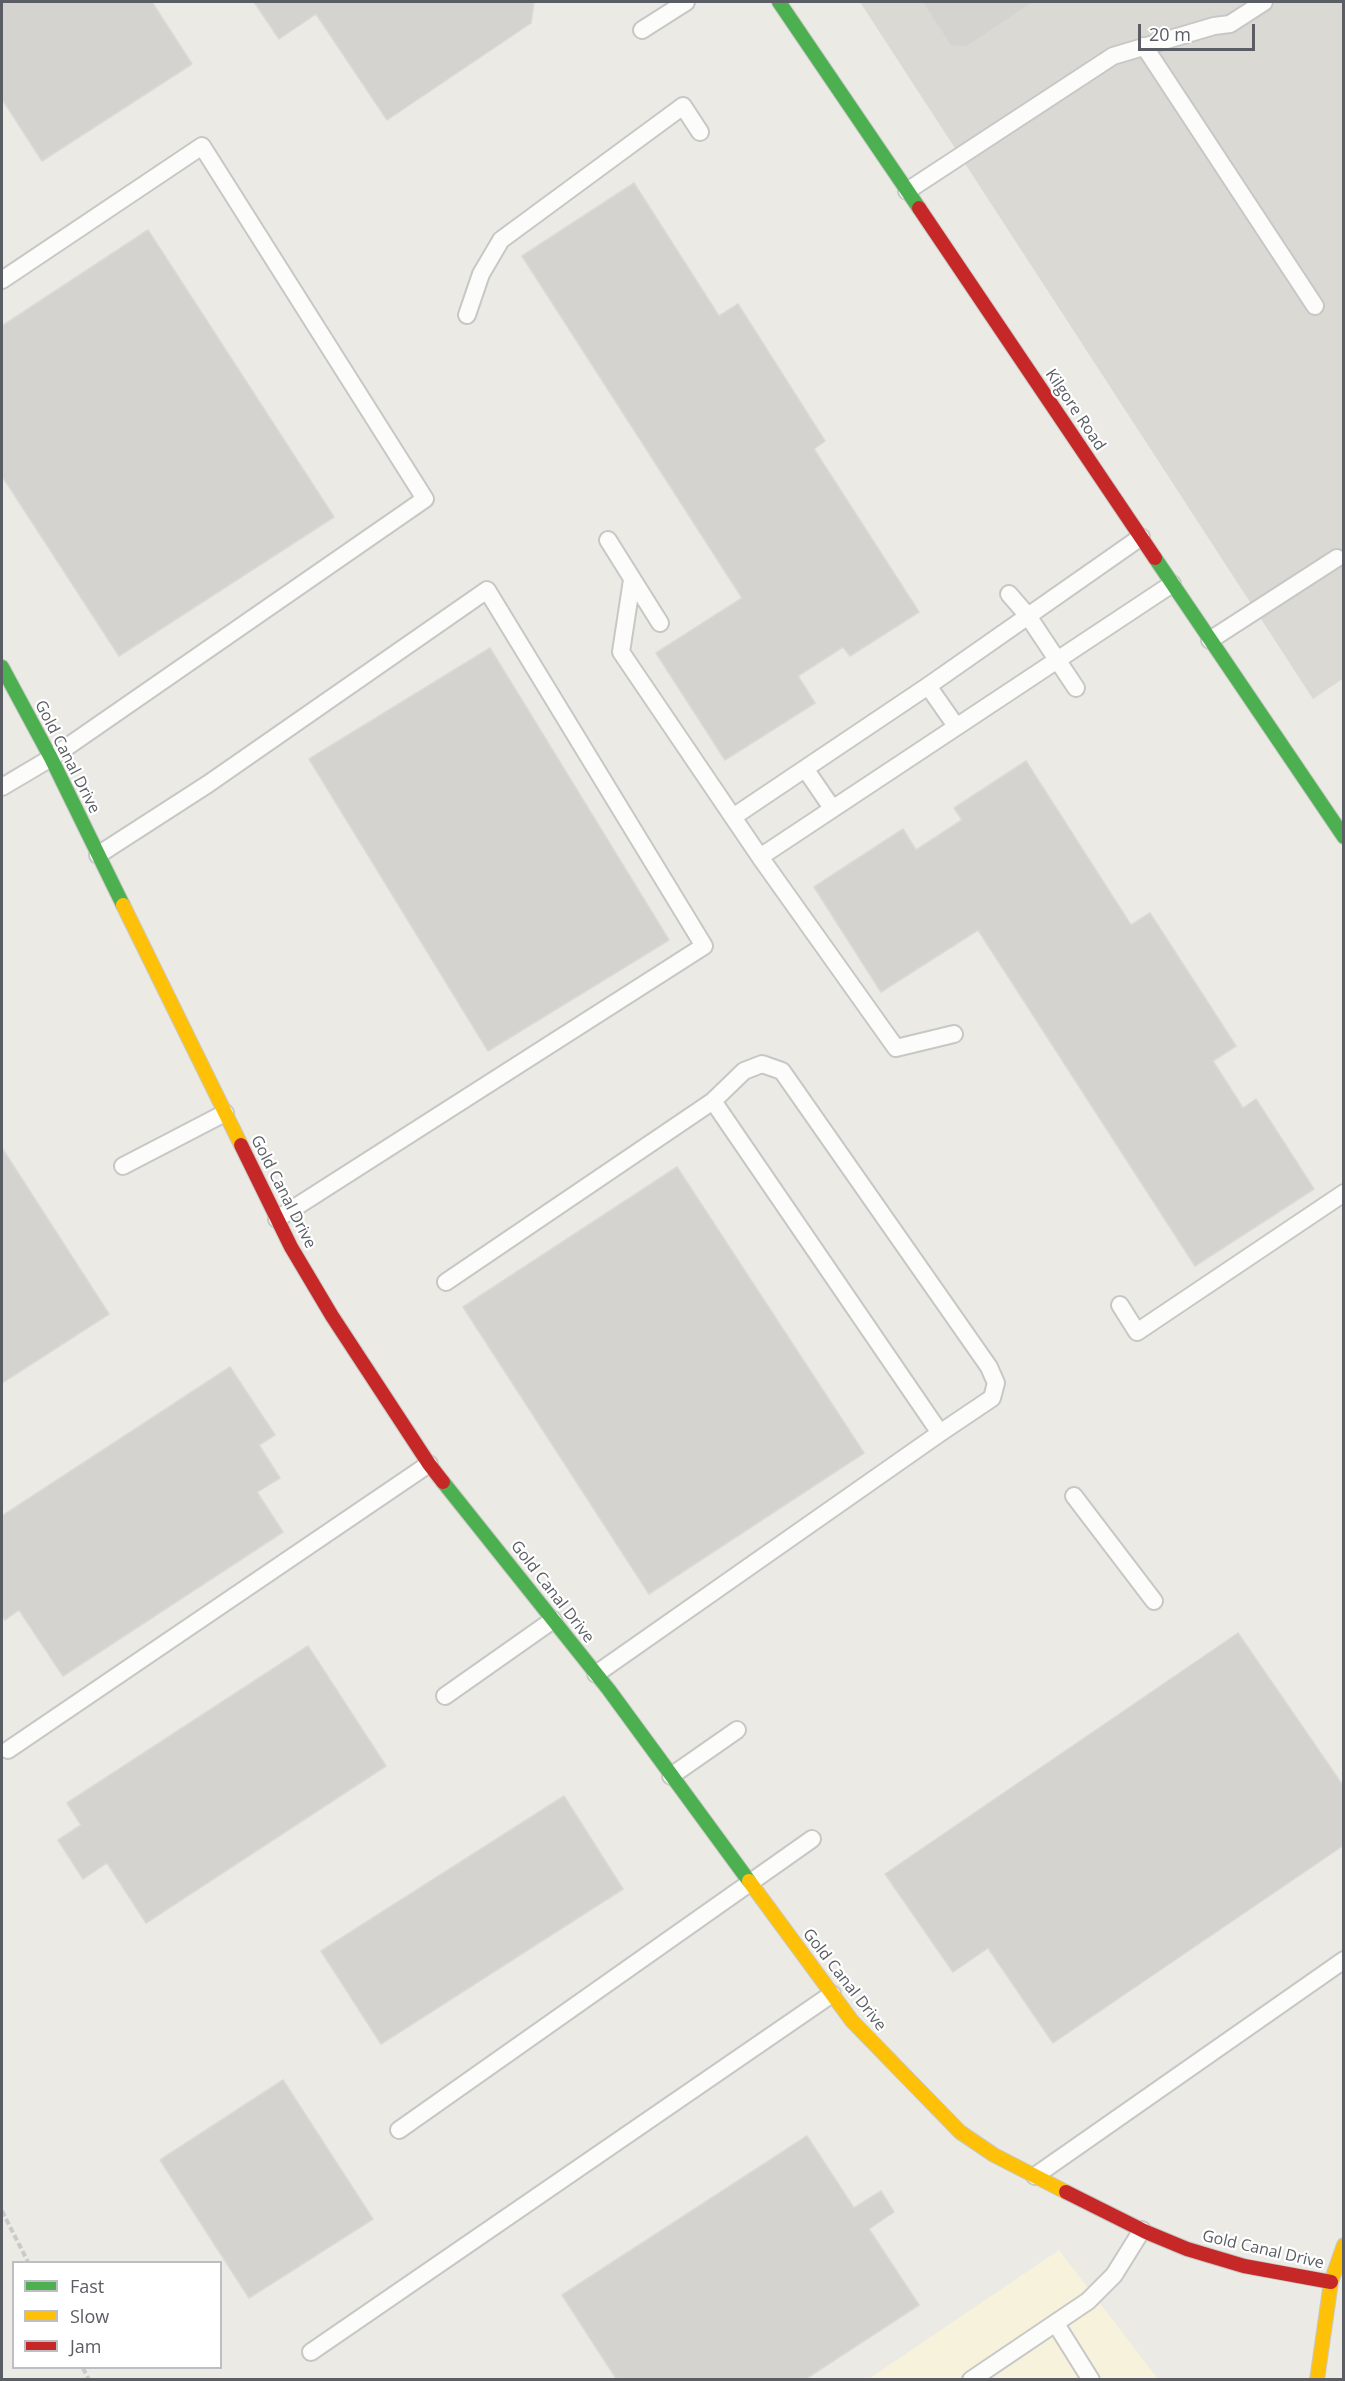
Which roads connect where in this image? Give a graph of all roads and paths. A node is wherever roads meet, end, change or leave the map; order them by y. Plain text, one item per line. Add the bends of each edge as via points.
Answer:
1 (686, 2) edge
2 (779, 2) edge
3 (1264, 2) edge
4 (642, 30) dead end
5 (1144, 46) junction
6 (700, 132) dead end
7 (907, 191) junction
8 (2, 280) edge
9 (1315, 306) dead end
10 (467, 315) dead end
11 (1141, 537) junction
12 (608, 540) dead end
13 (1337, 558) dead end
14 (632, 580) junction
15 (1173, 584) junction
16 (1009, 594) dead end
17 (1028, 616) junction
18 (660, 623) dead end
19 (1210, 640) junction
20 (1056, 660) junction
21 (2, 667) edge
22 (928, 686) junction
23 (1076, 688) dead end
24 (956, 726) junction
25 (51, 758) junction
26 (806, 770) junction
27 (2, 787) edge
28 (832, 808) junction
29 (733, 817) junction
30 (1340, 826) edge
31 (98, 855) junction
32 (760, 857) junction
33 (954, 1034) dead end
34 (713, 1101) junction
35 (225, 1113) junction
36 (123, 1166) dead end
37 (1344, 1193) edge
38 (278, 1219) junction
39 (446, 1282) dead end
40 (1120, 1305) dead end
41 (940, 1433) junction
42 (429, 1464) junction
43 (1074, 1496) dead end
44 (1154, 1601) dead end
45 (553, 1620) junction
46 (596, 1674) junction
47 (446, 1696) dead end
48 (737, 1730) dead end
49 (8, 1750) dead end
50 (671, 1776) junction
51 (812, 1839) dead end
52 (750, 1882) junction
53 (1344, 1960) edge
54 (832, 1994) junction
55 (399, 2130) dead end
56 (1035, 2176) junction
57 (2, 2211) edge
58 (1142, 2230) junction
59 (1344, 2245) edge
60 (27, 2261) edge
61 (1331, 2282) junction
62 (1056, 2324) junction
63 (311, 2352) dead end
64 (971, 2379) edge
65 (1091, 2379) edge
66 (1317, 2379) edge

1 - 4 lane
2 - 7 street, Kilgore Road
3 - 5 lane via 1230,24
5 - 7 lane via 1113,56
5 - 9 lane
6 - 10 lane via 683,106 501,240 481,274
7 - 11 street, Kilgore Road
8 - 25 lane via 202,146 425,499
11 - 15 street, Kilgore Road
11 - 17 lane
12 - 14 lane
13 - 19 lane
14 - 18 lane
14 - 29 lane via 621,652
15 - 19 street, Kilgore Road
15 - 20 lane
16 - 17 lane
17 - 20 lane
17 - 22 lane
19 - 30 street, Kilgore Road
20 - 23 lane
20 - 24 lane
21 - 25 street, Gold Canal Drive
22 - 24 lane
22 - 26 lane
24 - 28 lane
25 - 27 lane
25 - 31 street, Gold Canal Drive
26 - 28 lane
26 - 29 lane
28 - 32 lane
29 - 32 lane
31 - 35 street, Gold Canal Drive
31 - 38 lane via 208,784 487,590 704,946
32 - 33 lane via 896,1048
34 - 39 lane
34 - 41 lane
34 - 41 lane via 744,1071 762,1064 782,1071 989,1367 996,1383 992,1398
35 - 36 lane
35 - 38 street, Gold Canal Drive
37 - 40 lane via 1137,1332
38 - 42 street, Gold Canal Drive via 332,1316
41 - 46 lane
42 - 45 street, Gold Canal Drive
42 - 49 lane
43 - 44 lane
45 - 46 street, Gold Canal Drive
45 - 47 lane
46 - 50 street, Gold Canal Drive
48 - 50 lane
50 - 52 street, Gold Canal Drive
51 - 52 lane
52 - 54 street, Gold Canal Drive
52 - 55 lane
53 - 56 lane
54 - 56 street, Gold Canal Drive via 883,2055 960,2132
54 - 63 lane
56 - 58 street, Gold Canal Drive
57 - 60 path
58 - 61 street, Gold Canal Drive via 1244,2266
58 - 62 lane via 1113,2275 1088,2301
59 - 61 street
61 - 66 street
62 - 64 lane
62 - 65 lane

